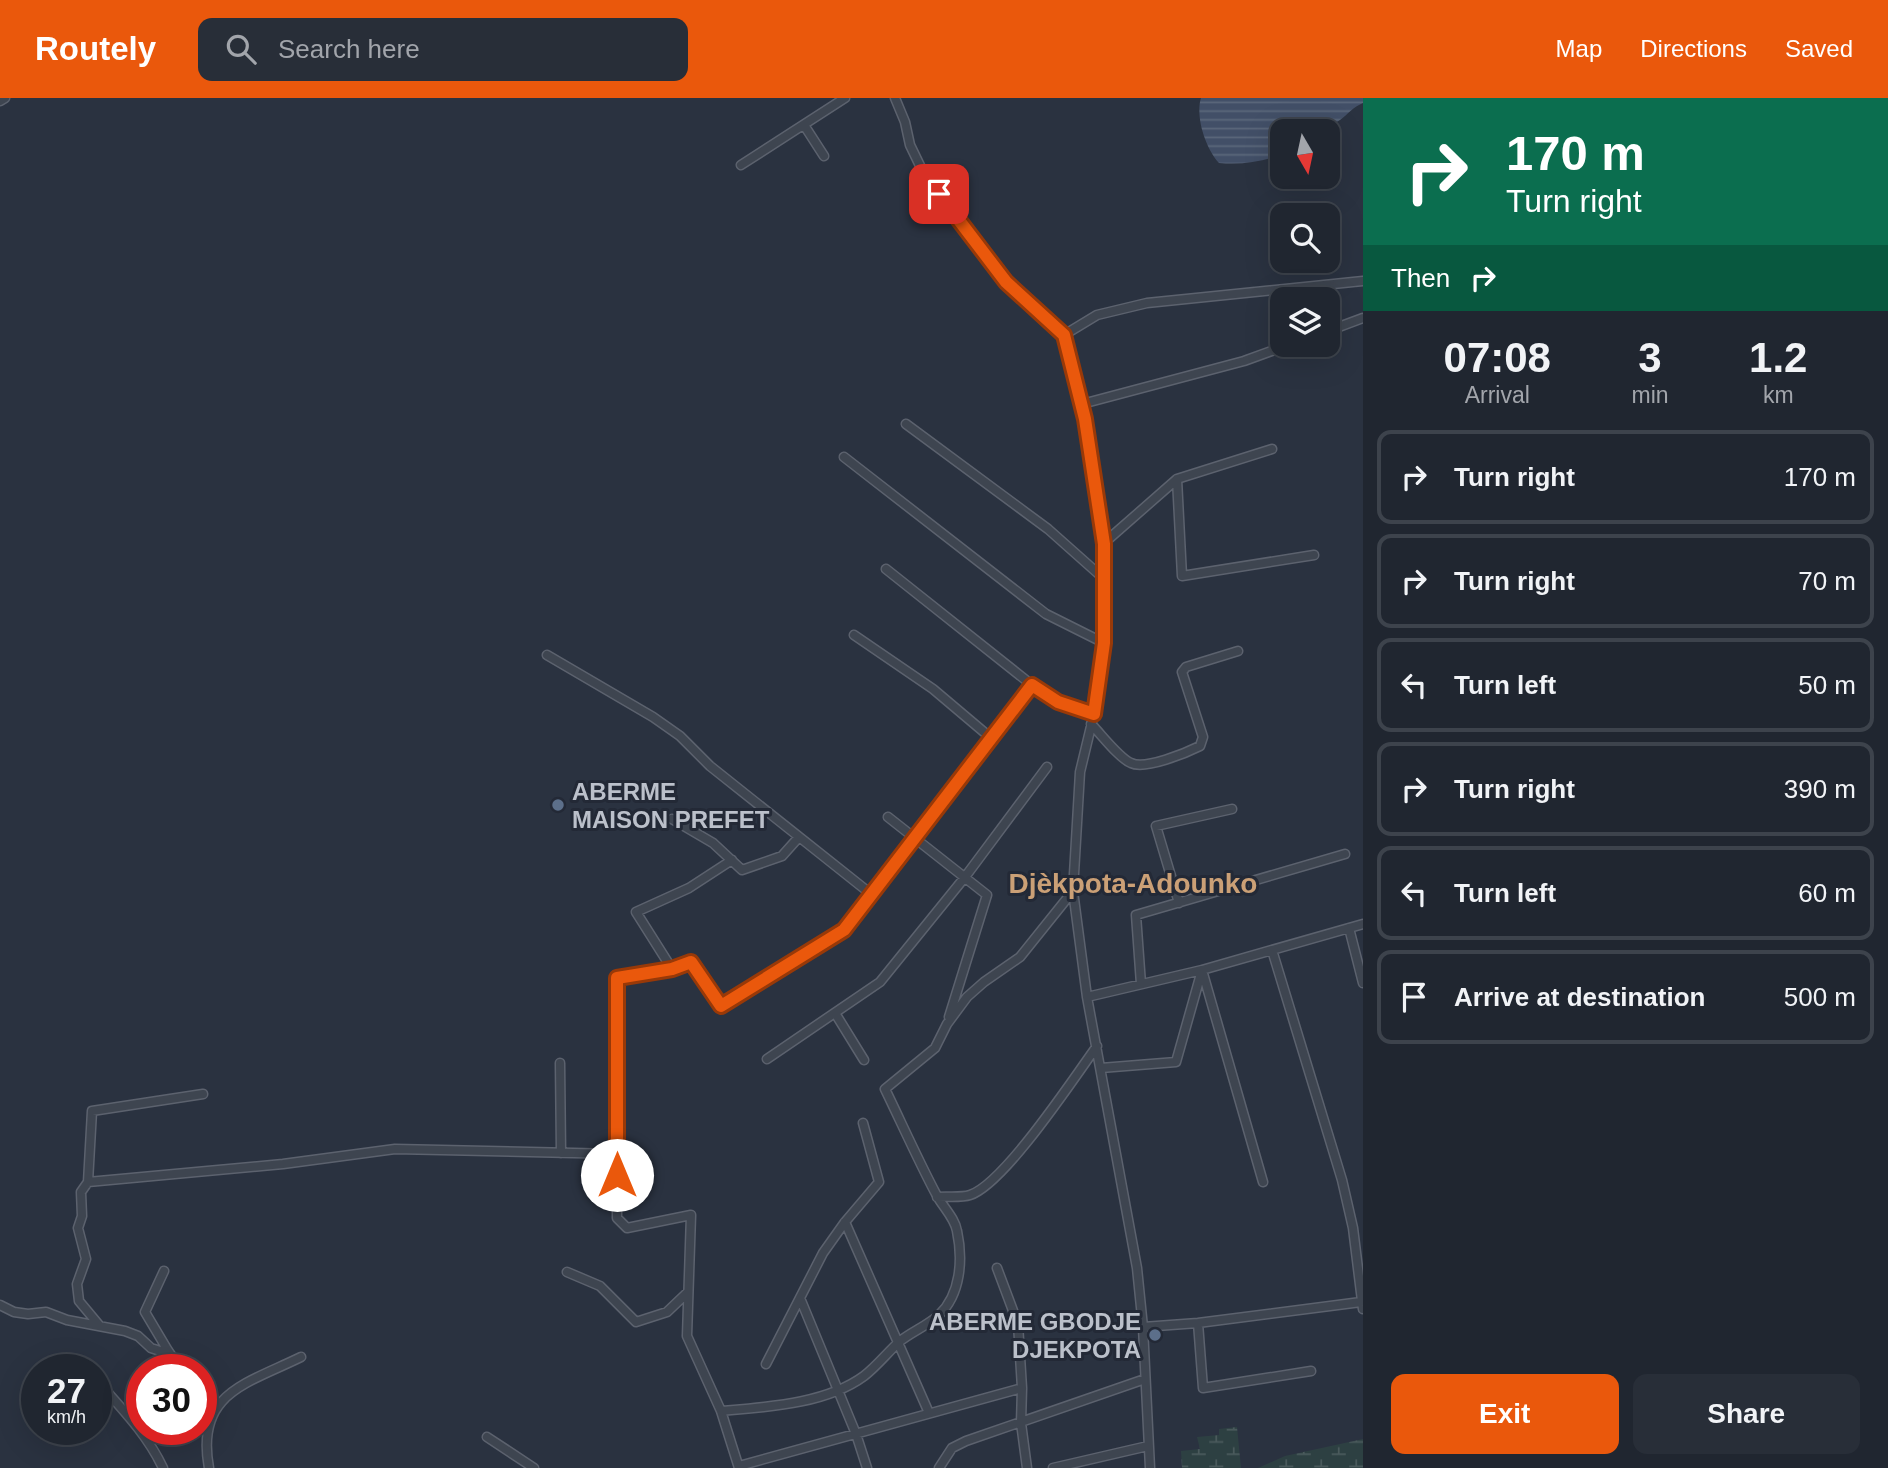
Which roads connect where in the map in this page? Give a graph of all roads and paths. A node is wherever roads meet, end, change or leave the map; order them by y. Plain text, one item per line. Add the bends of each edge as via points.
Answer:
1 (5, 98) edge
2 (845, 98) edge
3 (895, 98) edge
4 (0, 101) edge
5 (804, 125) junction
6 (824, 156) dead end
7 (741, 165) dead end
8 (1363, 281) edge
9 (1363, 318) edge
10 (1340, 327) edge
11 (1064, 335) junction
12 (1270, 351) edge
13 (1082, 404) junction
14 (906, 424) dead end
15 (1272, 449) dead end
16 (844, 457) dead end
17 (1177, 480) junction
18 (1104, 544) junction
19 (1314, 555) dead end
20 (886, 569) dead end
21 (1102, 577) junction
22 (854, 635) dead end
23 (1104, 643) junction
24 (1238, 651) dead end
25 (547, 655) dead end
26 (1032, 685) junction
27 (1094, 714) junction
28 (1091, 724) junction
29 (991, 738) junction
30 (1047, 767) dead end
31 (1232, 808) dead end
32 (888, 817) dead end
33 (672, 819) dead end
34 (799, 837) junction
35 (914, 838) junction
36 (1345, 853) dead end
37 (732, 860) junction
38 (965, 877) junction
39 (1073, 891) junction
40 (872, 894) junction
41 (1179, 903) junction
42 (1363, 924) edge
43 (1349, 928) junction
44 (1272, 950) junction
45 (672, 969) junction
46 (1202, 970) junction
47 (1363, 982) edge
48 (1141, 984) junction
49 (1087, 997) junction
50 (835, 1013) junction
51 (947, 1024) junction
52 (1097, 1046) junction
53 (767, 1059) dead end
54 (864, 1060) dead end
55 (560, 1063) dead end
56 (1101, 1068) junction
57 (202, 1094) dead end
58 (863, 1123) dead end
59 (561, 1153) junction
60 (617, 1154) junction
61 (88, 1182) junction
62 (1264, 1182) dead end
63 (937, 1197) junction
64 (845, 1222) junction
65 (1363, 1227) edge
66 (1353, 1228) junction
67 (997, 1268) dead end
68 (164, 1271) dead end
69 (567, 1272) dead end
70 (688, 1292) junction
71 (800, 1297) junction
72 (1, 1306) edge
73 (1362, 1306) edge
74 (1198, 1323) junction
75 (99, 1325) junction
76 (1143, 1327) junction
77 (899, 1342) junction
78 (167, 1349) junction
79 (170, 1354) edge
80 (301, 1357) dead end
81 (766, 1364) dead end
82 (1311, 1371) dead end
83 (1145, 1379) junction
84 (1022, 1388) junction
85 (838, 1390) junction
86 (112, 1397) edge
87 (217, 1408) edge
88 (721, 1411) junction
89 (126, 1413) edge
90 (929, 1413) junction
91 (1021, 1423) junction
92 (856, 1434) junction
93 (487, 1437) dead end
94 (151, 1445) edge
95 (205, 1445) edge
96 (1148, 1446) junction
97 (739, 1467) edge
98 (163, 1468) edge
99 (209, 1468) edge
100 (534, 1468) edge
101 (867, 1468) edge
102 (939, 1468) edge
103 (1027, 1468) edge
104 (1053, 1468) edge
105 (1150, 1468) edge

1 - 4 street
2 - 5 street
3 - 11 street via 924,174 1006,282
5 - 6 street
5 - 7 street
8 - 11 street via 1147,303 1097,315
9 - 10 street
11 - 13 street
12 - 13 street
13 - 18 street
14 - 21 street via 1048,529
15 - 17 street
16 - 23 street via 1046,614
17 - 18 street
17 - 19 street via 1182,576
18 - 21 street
20 - 26 street
21 - 23 street
22 - 29 street via 933,689
23 - 27 street
24 - 28 street via 1182,672 1203,737 1200,746 1186,753 1141,765 1129,763
25 - 34 street via 680,736
26 - 27 street via 1058,702
26 - 29 street
27 - 28 street
28 - 39 street via 1080,772
29 - 35 street
30 - 38 street
31 - 41 street via 1156,826
32 - 35 street
33 - 37 street
34 - 37 street via 782,856 742,870
34 - 40 street
35 - 38 street
35 - 40 street
36 - 41 street
37 - 45 street via 689,888 636,912
38 - 50 street via 880,982
38 - 51 street via 987,895
39 - 49 street
39 - 51 street via 1020,957 976,989
40 - 45 street via 844,930 721,1006 691,962
41 - 48 street via 1136,915
42 - 43 street
43 - 44 street
43 - 47 street
44 - 46 street
44 - 66 street
45 - 60 street via 617,978
46 - 48 street
46 - 56 street via 1176,1062
46 - 62 street
48 - 49 street
49 - 52 street
50 - 53 street
50 - 54 street
51 - 63 street via 935,1048 885,1088
52 - 56 street
52 - 63 street via 1020,1151 986,1185 970,1195
55 - 59 street
56 - 76 street via 1132,1229
57 - 61 street via 92,1111
58 - 64 street via 879,1182
59 - 60 street
59 - 61 street via 395,1149
60 - 70 street via 617,1218 627,1228 691,1215
61 - 75 street via 81,1192 78,1228 86,1259 77,1284 79,1301
63 - 77 street via 957,1228 957,1282 950,1303 937,1317
64 - 71 street
64 - 77 street
65 - 66 street
66 - 73 street
67 - 84 street via 1018,1324
68 - 78 street via 145,1312
69 - 70 street via 600,1286 636,1322 667,1312
70 - 88 street via 687,1336
71 - 81 street
71 - 85 street
72 - 75 street
73 - 74 street
74 - 76 street
74 - 82 street via 1203,1388
75 - 78 street via 138,1336 151,1349
76 - 83 street
77 - 85 street via 866,1375
77 - 90 street
78 - 79 street
80 - 87 street via 226,1395
83 - 91 street
83 - 96 street
84 - 90 street
84 - 91 street
85 - 88 street via 778,1406
85 - 92 street
86 - 89 street
88 - 97 street
90 - 92 street
91 - 102 street via 952,1447
91 - 103 street
92 - 97 street
92 - 101 street
93 - 100 street
94 - 98 street
95 - 99 street
96 - 104 street
96 - 105 street

